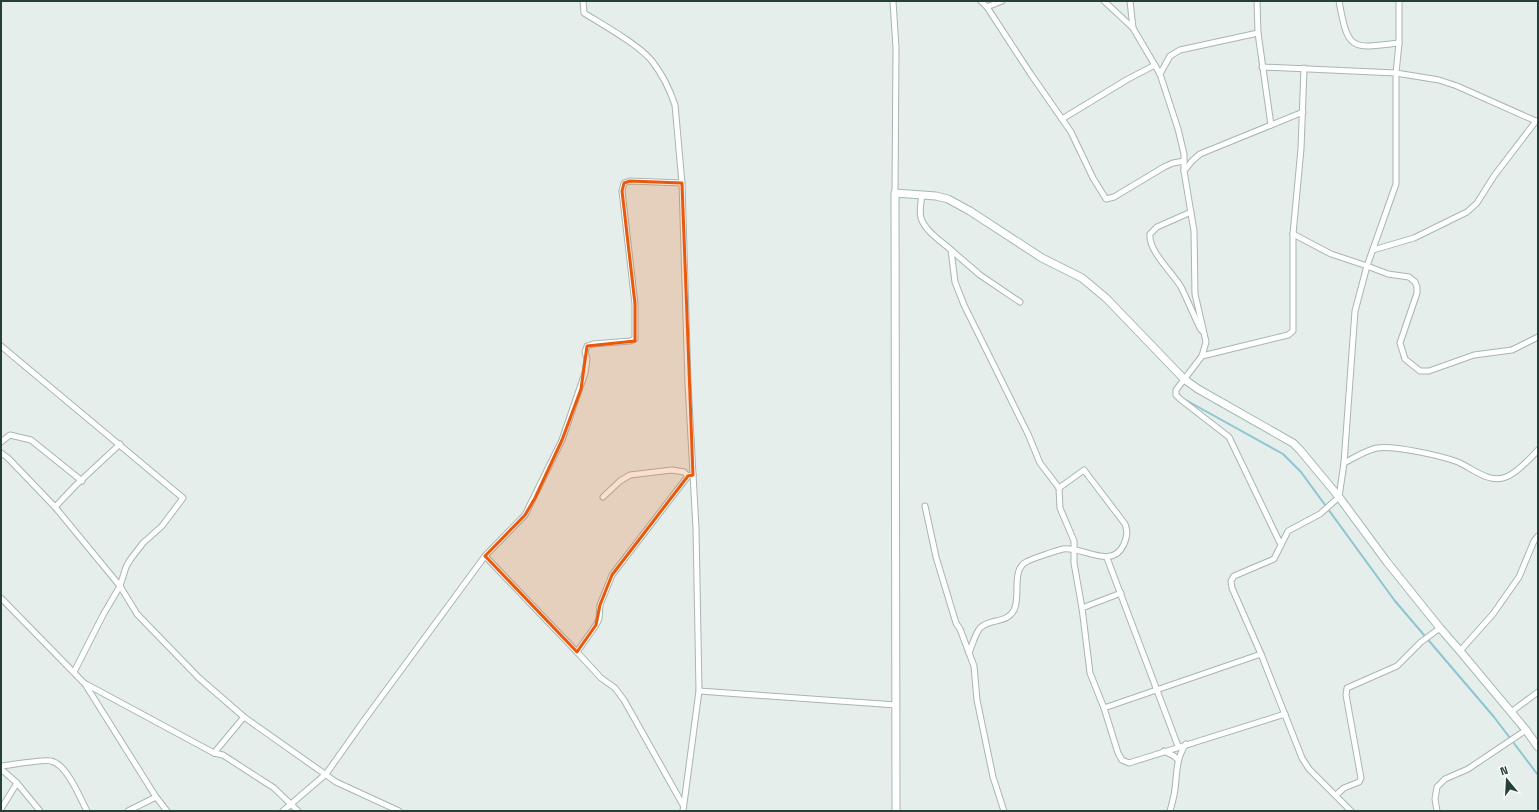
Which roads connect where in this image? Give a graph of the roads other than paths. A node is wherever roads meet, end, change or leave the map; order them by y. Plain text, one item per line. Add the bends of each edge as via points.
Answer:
1 (583, 1) edge
2 (893, 1) edge
3 (981, 1) edge
4 (1002, 1) edge
5 (1104, 1) edge
6 (1130, 1) edge
7 (1257, 1) edge
8 (1340, 1) edge
9 (1398, 1) edge
10 (987, 7) junction
11 (1133, 28) junction
12 (1258, 33) junction
13 (1399, 43) junction
14 (1155, 65) junction
15 (1262, 67) junction
16 (1304, 68) junction
17 (1396, 73) junction
18 (1160, 74) junction
19 (1303, 112) junction
20 (1062, 119) junction
21 (1537, 122) edge
22 (1271, 125) junction
23 (1184, 161) junction
24 (1184, 171) junction
25 (682, 184) junction
26 (895, 193) junction
27 (922, 195) junction
28 (1191, 212) junction
29 (1293, 234) junction
30 (951, 250) junction
31 (1373, 250) junction
32 (1367, 266) junction
33 (1020, 302) dead end
34 (1538, 337) edge
35 (1206, 342) junction
36 (1, 346) edge
37 (1202, 356) junction
38 (1184, 379) junction
39 (1, 442) edge
40 (120, 444) junction
41 (1538, 450) edge
42 (1, 453) edge
43 (1344, 463) junction
44 (691, 476) junction
45 (82, 481) junction
46 (1059, 488) junction
47 (603, 497) dead end
48 (1339, 497) junction
49 (924, 506) dead end
50 (55, 507) junction
51 (1538, 536) edge
52 (1281, 545) junction
53 (1073, 549) junction
54 (485, 556) junction
55 (1107, 558) junction
56 (120, 586) junction
57 (1121, 593) junction
58 (1, 598) edge
59 (1082, 608) junction
60 (1440, 628) junction
61 (1460, 650) junction
62 (577, 652) junction
63 (969, 653) junction
64 (1261, 654) junction
65 (74, 672) junction
66 (85, 684) junction
67 (1157, 690) junction
68 (699, 691) junction
69 (1538, 692) edge
70 (896, 705) junction
71 (1104, 708) junction
72 (1511, 712) junction
73 (1285, 714) junction
74 (244, 716) junction
75 (1526, 730) junction
76 (1186, 744) junction
77 (1178, 746) junction
78 (1538, 747) edge
79 (1164, 751) junction
80 (214, 753) junction
81 (1178, 760) junction
82 (1, 766) edge
83 (1, 769) edge
84 (326, 774) junction
85 (17, 784) junction
86 (1336, 795) junction
87 (156, 797) junction
88 (291, 804) junction
89 (683, 808) edge
90 (1, 810) edge
91 (40, 811) edge
92 (87, 811) edge
93 (128, 811) edge
94 (167, 811) edge
95 (283, 811) edge
96 (298, 811) edge
97 (400, 811) edge
98 (896, 811) edge
99 (1004, 811) edge
100 (1170, 811) edge
101 (1351, 811) edge
102 (1437, 811) edge

1 - 25 street via 584,13 641,51 652,62 671,93 675,105
2 - 26 street via 896,48
3 - 10 street
4 - 10 street
5 - 11 street
6 - 11 street
7 - 12 street
8 - 13 street via 1348,37 1355,44 1367,46
9 - 13 street
10 - 20 street
11 - 14 street
12 - 15 street
12 - 18 street via 1180,50 1170,56
13 - 17 street
14 - 18 street
14 - 20 street
15 - 16 street
15 - 22 street
16 - 17 street
16 - 19 street
17 - 21 street via 1457,86
17 - 31 street via 1396,184
18 - 23 street via 1178,129
19 - 22 street
19 - 29 street
20 - 23 street via 1106,198 1114,197 1172,163
21 - 31 street via 1494,176 1477,203 1467,212 1414,238
22 - 24 street via 1200,154
23 - 24 street
24 - 28 street
25 - 44 street
25 - 54 street via 630,181 624,183 622,191 635,304 635,339 587,346 581,389 562,440 535,498 525,515
26 - 27 street
26 - 70 street
27 - 30 street via 920,212 925,226
27 - 38 street via 948,199 959,204 1042,258 1091,284
28 - 35 street via 1194,230 1195,294
28 - 35 street via 1157,228 1150,237 1158,254 1181,287
29 - 32 street via 1331,254
29 - 37 street via 1292,332
30 - 33 street via 980,275
30 - 46 street via 955,282 964,305 1040,463
31 - 32 street
32 - 34 street via 1388,274 1409,277 1417,287 1400,343 1405,359 1420,371 1429,371 1474,355 1512,350
32 - 43 street via 1354,320
35 - 37 street
36 - 40 street
37 - 38 street
38 - 48 street via 1293,443
38 - 52 street via 1176,390 1176,395 1229,437
39 - 45 street via 10,435 31,440
40 - 45 street
40 - 56 street via 183,498 162,526 133,556 126,566
41 - 43 street via 1506,478 1496,479 1457,462 1389,448 1377,448
42 - 50 street
43 - 48 street
44 - 47 street via 672,470 630,475
44 - 62 street via 612,575 600,605 599,619
44 - 68 street via 696,528
45 - 50 street
46 - 53 street via 1060,508 1074,541
46 - 55 street via 1084,470 1125,524 1128,532 1123,545 1115,555
48 - 52 street via 1320,514 1288,531
48 - 60 street
49 - 63 street via 938,565 956,623
50 - 56 street
51 - 61 street via 1519,577 1493,614
52 - 64 street via 1274,559 1234,576 1231,581
53 - 55 street
53 - 59 street
53 - 63 street via 1063,549 1020,566 1016,606 1013,612 1009,618 980,629
54 - 62 street
54 - 84 street
55 - 57 street
56 - 65 street
56 - 74 street via 136,614 199,678
57 - 59 street
57 - 67 street
58 - 65 street
59 - 71 street via 1090,673
60 - 61 street
60 - 86 street via 1421,642 1397,666 1347,688 1346,695 1361,778 1359,782 1344,788
61 - 72 street
62 - 89 street via 624,700
63 - 99 street via 974,666 977,700 993,777
64 - 67 street
64 - 73 street
65 - 66 street
66 - 80 street
66 - 87 street
67 - 71 street
67 - 77 street
68 - 70 street
68 - 89 street
69 - 72 street
70 - 98 street
71 - 79 street via 1122,760 1129,763
72 - 75 street
73 - 76 street
73 - 86 street via 1302,758 1309,769
74 - 80 street
74 - 84 street
75 - 78 street
75 - 102 street via 1468,769 1445,779 1438,787 1435,799
76 - 77 street
76 - 81 street
77 - 79 street
79 - 81 street
80 - 88 street via 274,788
81 - 100 street
82 - 92 street via 51,760 60,766 70,779
83 - 85 street
84 - 88 street
84 - 97 street via 339,784
85 - 90 street
85 - 91 street
86 - 101 street
87 - 93 street
87 - 94 street
88 - 95 street
88 - 96 street

